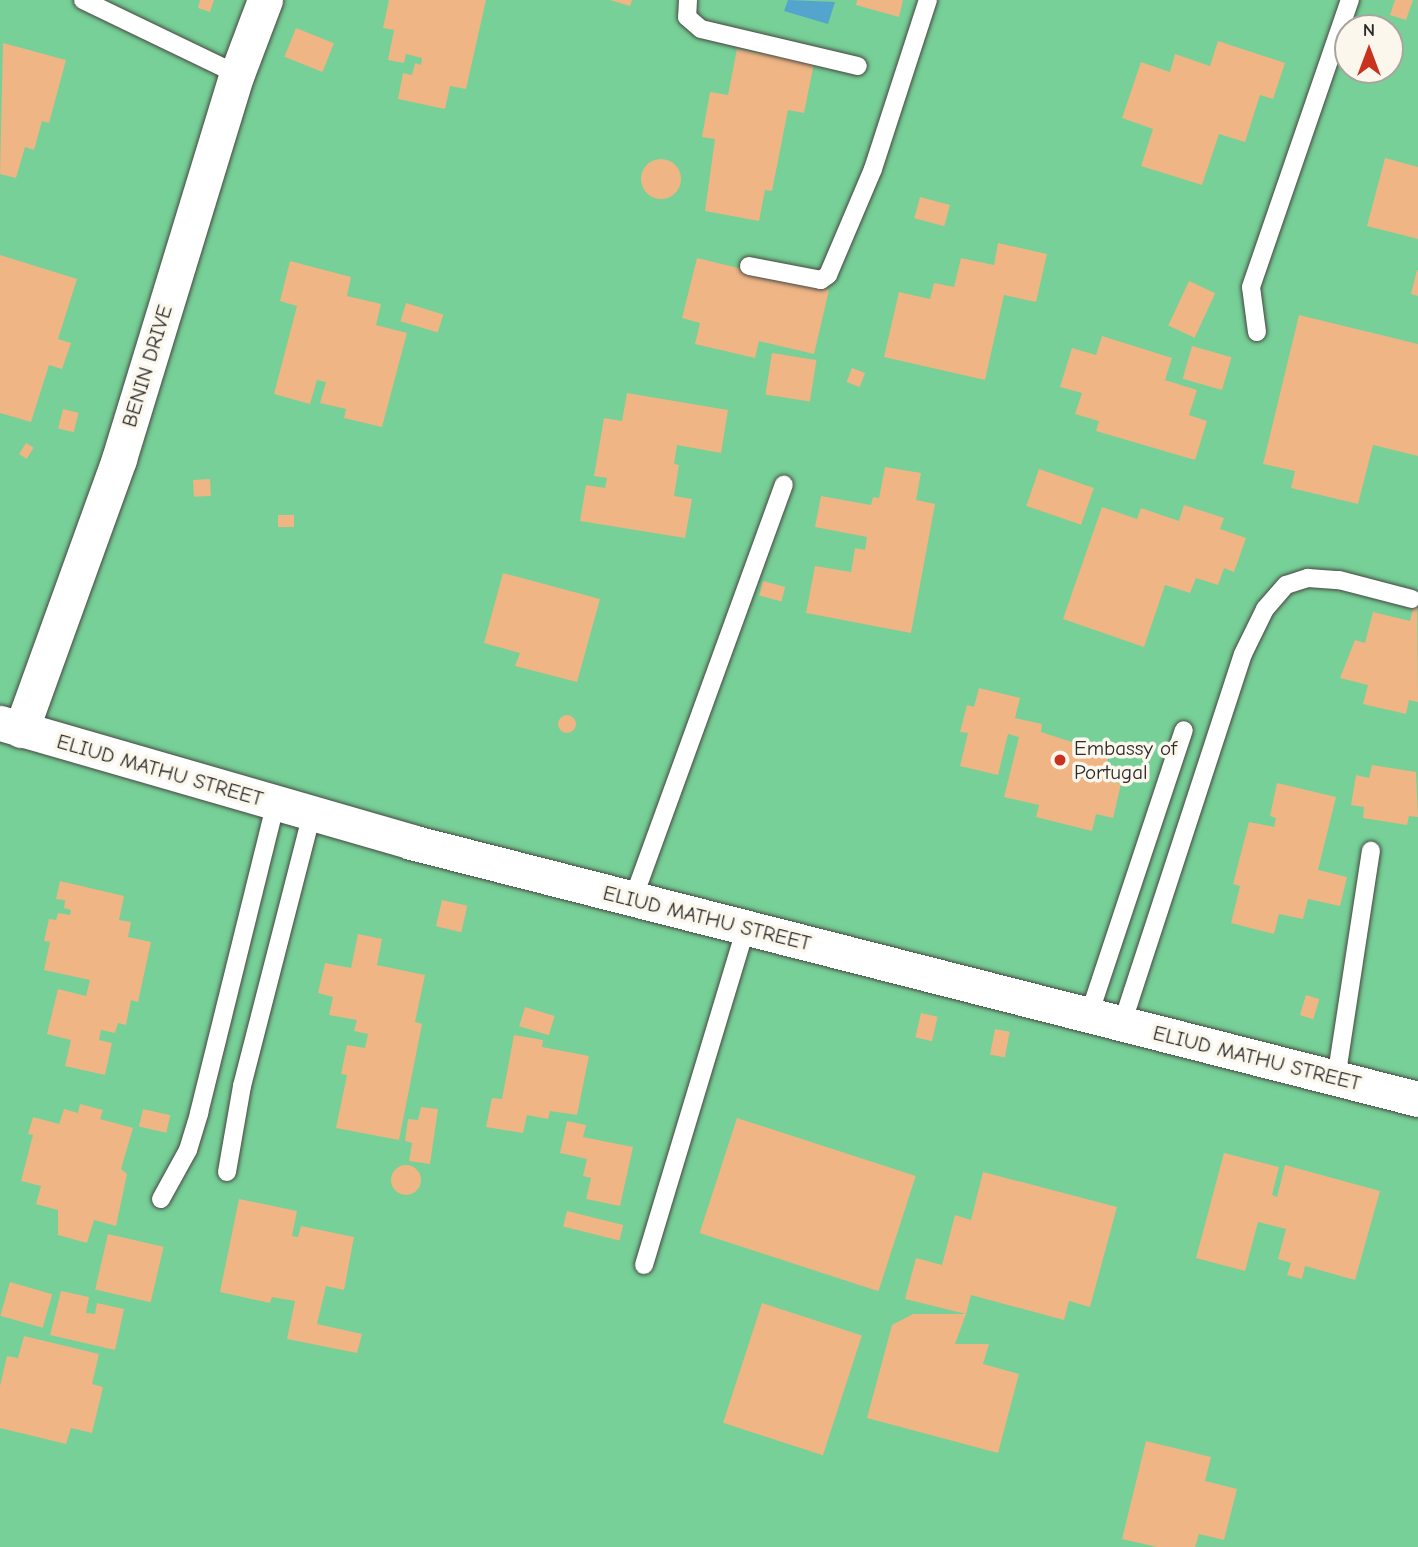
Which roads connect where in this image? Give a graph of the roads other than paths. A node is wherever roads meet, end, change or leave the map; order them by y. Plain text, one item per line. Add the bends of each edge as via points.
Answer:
1 (83, 0) edge
2 (265, 0) edge
3 (688, 0) edge
4 (928, 0) edge
5 (1350, 0) edge
6 (858, 66) dead end
7 (237, 74) junction
8 (749, 266) dead end
9 (1257, 332) dead end
10 (784, 485) dead end
11 (1412, 599) dead end
12 (11, 727) edge
13 (1184, 730) dead end
14 (276, 803) junction
15 (312, 814) junction
16 (1371, 850) dead end
17 (633, 899) junction
18 (746, 928) junction
19 (1105, 1020) junction
20 (1336, 1079) junction
21 (1418, 1100) edge
22 (227, 1172) dead end
23 (161, 1199) dead end
24 (644, 1265) dead end

1 - 7 lane
2 - 7 street, BENIN DRIVE
3 - 6 lane via 687,17 701,29
4 - 8 lane via 873,169 828,275 821,279
5 - 9 lane via 1251,287
7 - 12 street, BENIN DRIVE via 119,459
10 - 17 lane
11 - 19 lane via 1339,580 1308,578 1286,585 1265,609 1243,654
12 - 14 street, ELIUD MATHU STREET
13 - 19 lane
14 - 15 street, ELIUD MATHU STREET
14 - 23 lane via 200,1113 188,1150
15 - 17 street, ELIUD MATHU STREET
15 - 22 lane via 245,1073
16 - 20 lane
17 - 18 street, ELIUD MATHU STREET
18 - 19 street, ELIUD MATHU STREET
18 - 24 lane
19 - 20 street, ELIUD MATHU STREET
20 - 21 street, ELIUD MATHU STREET

